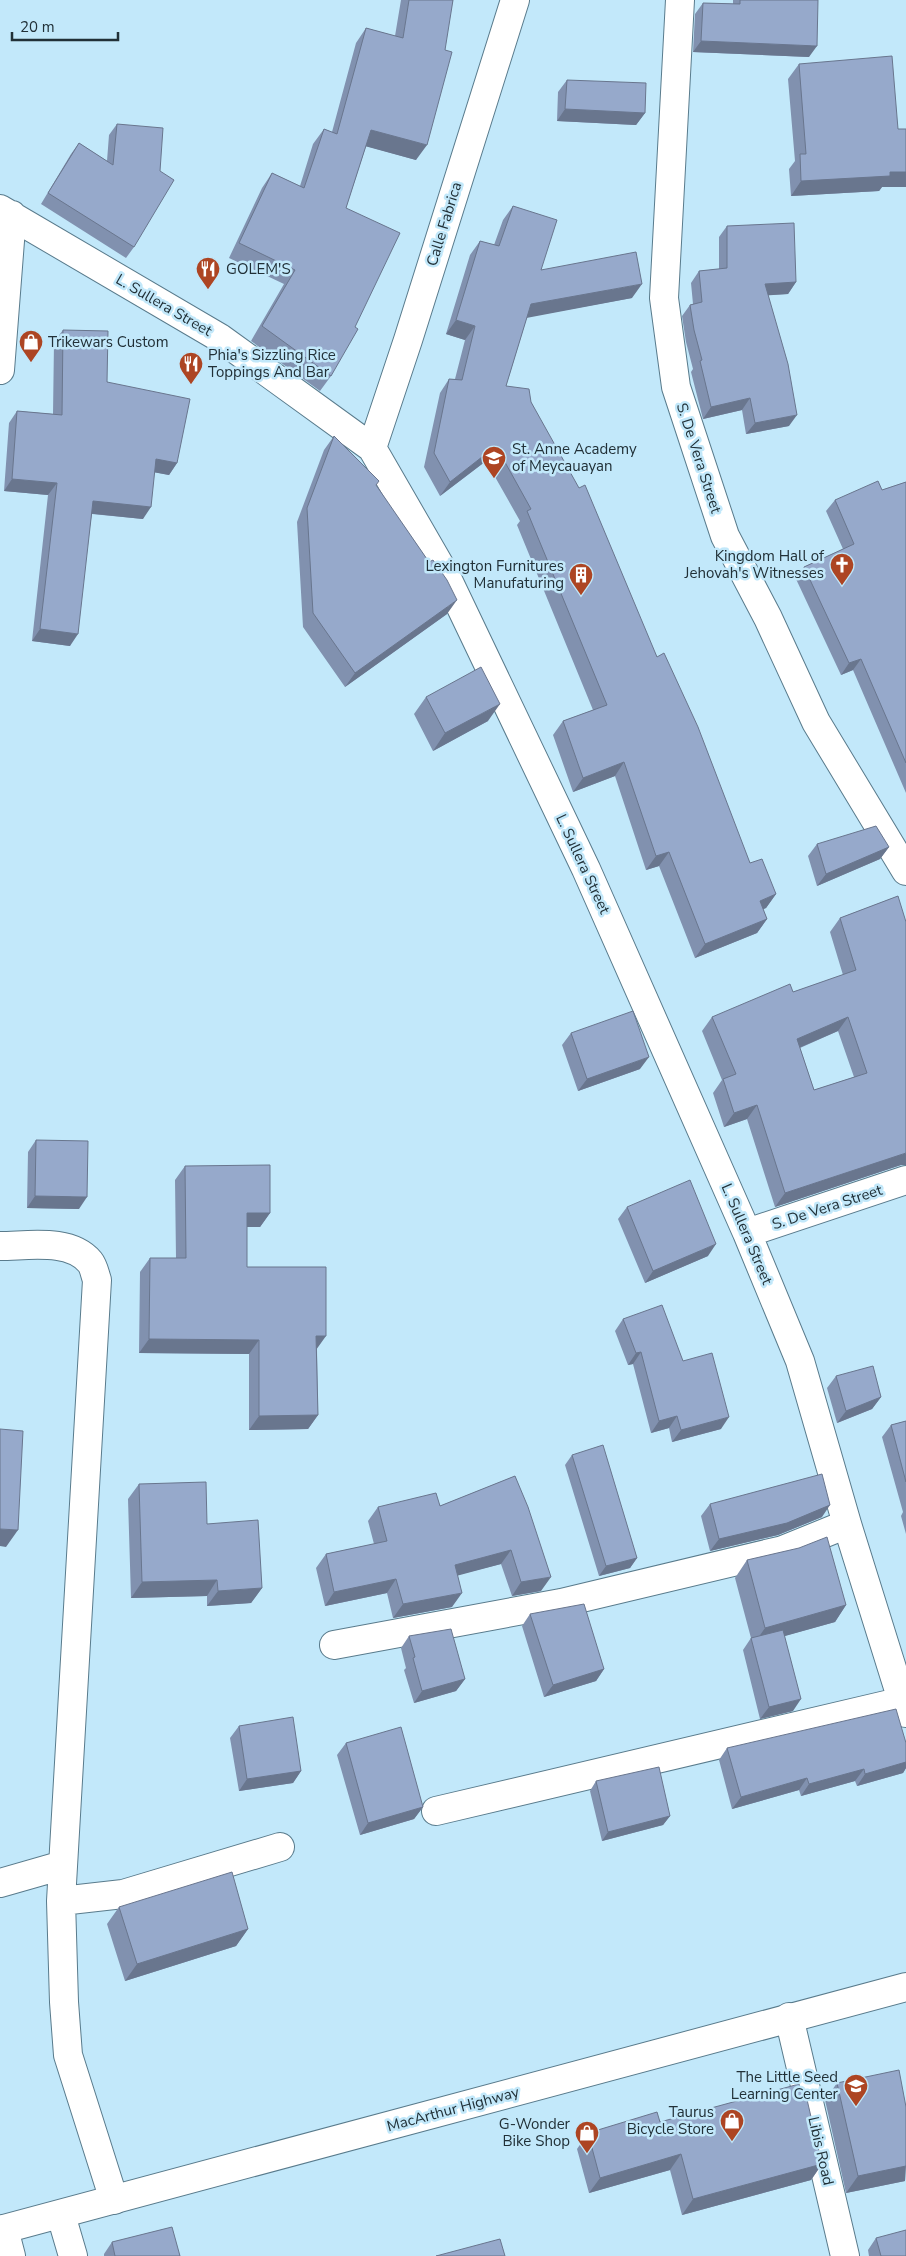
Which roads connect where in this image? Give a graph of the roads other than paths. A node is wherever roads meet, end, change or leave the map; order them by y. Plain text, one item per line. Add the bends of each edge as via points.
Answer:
1 (515, 0) edge
2 (680, 0) edge
3 (6, 212) edge
4 (0, 370) edge
5 (372, 448) junction
6 (906, 871) edge
7 (906, 1180) edge
8 (747, 1233) junction
9 (0, 1246) edge
10 (847, 1524) junction
11 (334, 1645) dead end
12 (905, 1707) edge
13 (436, 1811) dead end
14 (280, 1848) dead end
15 (63, 1866) junction
16 (0, 1883) edge
17 (61, 1901) junction
18 (906, 1987) edge
19 (789, 2017) junction
20 (114, 2200) junction
21 (61, 2215) junction
22 (2, 2230) edge
23 (11, 2256) edge
24 (73, 2256) edge
25 (845, 2256) edge

1 - 5 main road, Calle Fabrica
2 - 6 main road, S. De Vera Street via 664,298 676,387 725,536 768,618 816,722
3 - 4 main road
3 - 5 main road, L. Sullera Street via 220,338
5 - 8 main road, L. Sullera Street via 447,578 586,869
7 - 8 main road, S. De Vera Street
8 - 10 main road, L. Sullera Street via 800,1361
9 - 15 main road via 66,1247 91,1263 97,1280
10 - 11 main road via 782,1550 561,1603
10 - 12 main road, L. Sullera Street
12 - 13 main road
14 - 17 main road via 123,1894
15 - 16 main road
15 - 17 main road
17 - 20 main road via 68,2055
18 - 19 main road, MacArthur Highway
19 - 20 main road, MacArthur Highway
19 - 25 main road, Libis Road
20 - 21 main road, MacArthur Highway
21 - 22 main road, MacArthur Highway
21 - 24 main road
22 - 23 main road

